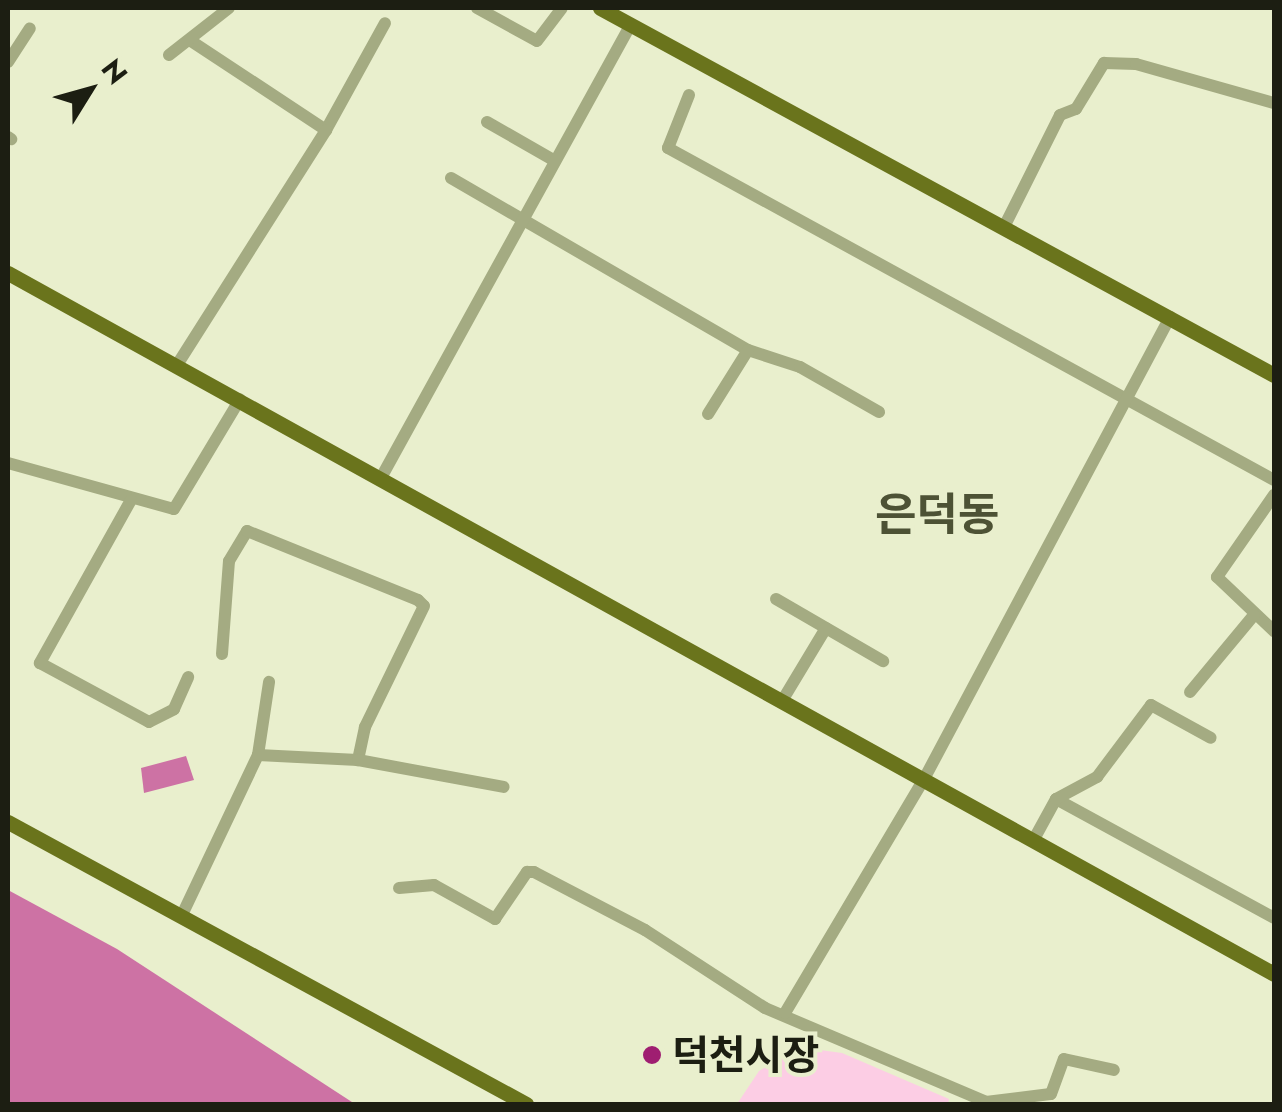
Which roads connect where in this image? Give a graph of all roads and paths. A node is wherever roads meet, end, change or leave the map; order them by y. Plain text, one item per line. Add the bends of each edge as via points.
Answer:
1 (229, 8) edge
2 (477, 8) edge
3 (562, 8) edge
4 (600, 8) edge
5 (385, 23) dead end
6 (631, 24) junction
7 (30, 28) dead end
8 (191, 41) junction
9 (169, 55) dead end
10 (8, 62) edge
11 (688, 95) dead end
12 (1274, 103) edge
13 (487, 122) dead end
14 (326, 130) junction
15 (555, 161) junction
16 (451, 178) dead end
17 (521, 224) junction
18 (1004, 227) junction
19 (8, 273) edge
20 (1170, 318) junction
21 (748, 350) junction
22 (178, 365) junction
23 (1274, 375) edge
24 (240, 399) junction
25 (1126, 399) junction
26 (878, 412) dead end
27 (708, 414) dead end
28 (8, 464) edge
29 (382, 476) junction
30 (1274, 480) edge
31 (1274, 496) edge
32 (131, 500) junction
33 (776, 599) dead end
34 (1254, 615) junction
35 (826, 628) junction
36 (1274, 631) edge
37 (222, 654) dead end
38 (883, 661) dead end
39 (188, 677) dead end
40 (269, 682) dead end
41 (1190, 692) dead end
42 (782, 701) junction
43 (1211, 738) dead end
44 (258, 755) junction
45 (358, 760) junction
46 (923, 781) junction
47 (504, 787) dead end
48 (1056, 798) junction
49 (8, 822) edge
50 (1033, 841) junction
51 (400, 888) dead end
52 (182, 914) junction
53 (1274, 918) edge
54 (1274, 974) edge
55 (784, 1013) junction
56 (1114, 1070) dead end
57 (526, 1104) edge

1 - 8 street
2 - 3 street via 537,41
4 - 6 main road
5 - 14 street
6 - 15 street
6 - 18 main road
7 - 10 street
8 - 9 street
8 - 14 street
11 - 25 street via 668,148
12 - 18 street via 1136,64 1104,63 1076,109 1060,115
13 - 15 street
14 - 22 street
15 - 17 street
16 - 17 street
17 - 21 street
17 - 29 street
18 - 20 main road
19 - 22 main road
20 - 23 main road
20 - 25 street
21 - 26 street via 800,366
21 - 27 street
22 - 24 main road
24 - 29 main road
24 - 32 street via 174,509
25 - 30 street
25 - 46 street
28 - 32 street
29 - 42 main road
31 - 34 street via 1218,569 1220,584
32 - 39 street via 40,663 150,722 174,709
33 - 35 street
34 - 36 street
34 - 41 street
35 - 38 street
35 - 42 street
37 - 45 street via 229,561 247,531 418,600 424,606 366,727
40 - 44 street
42 - 46 main road
43 - 48 street via 1151,704 1097,777
44 - 45 street
44 - 52 street
45 - 47 street
46 - 50 main road
46 - 55 street
48 - 50 street
48 - 53 street
49 - 52 main road
50 - 54 main road
51 - 55 street via 434,885 495,919 527,872 534,872 645,930 764,1008
52 - 57 main road
55 - 56 street via 986,1102 1051,1094 1064,1060

